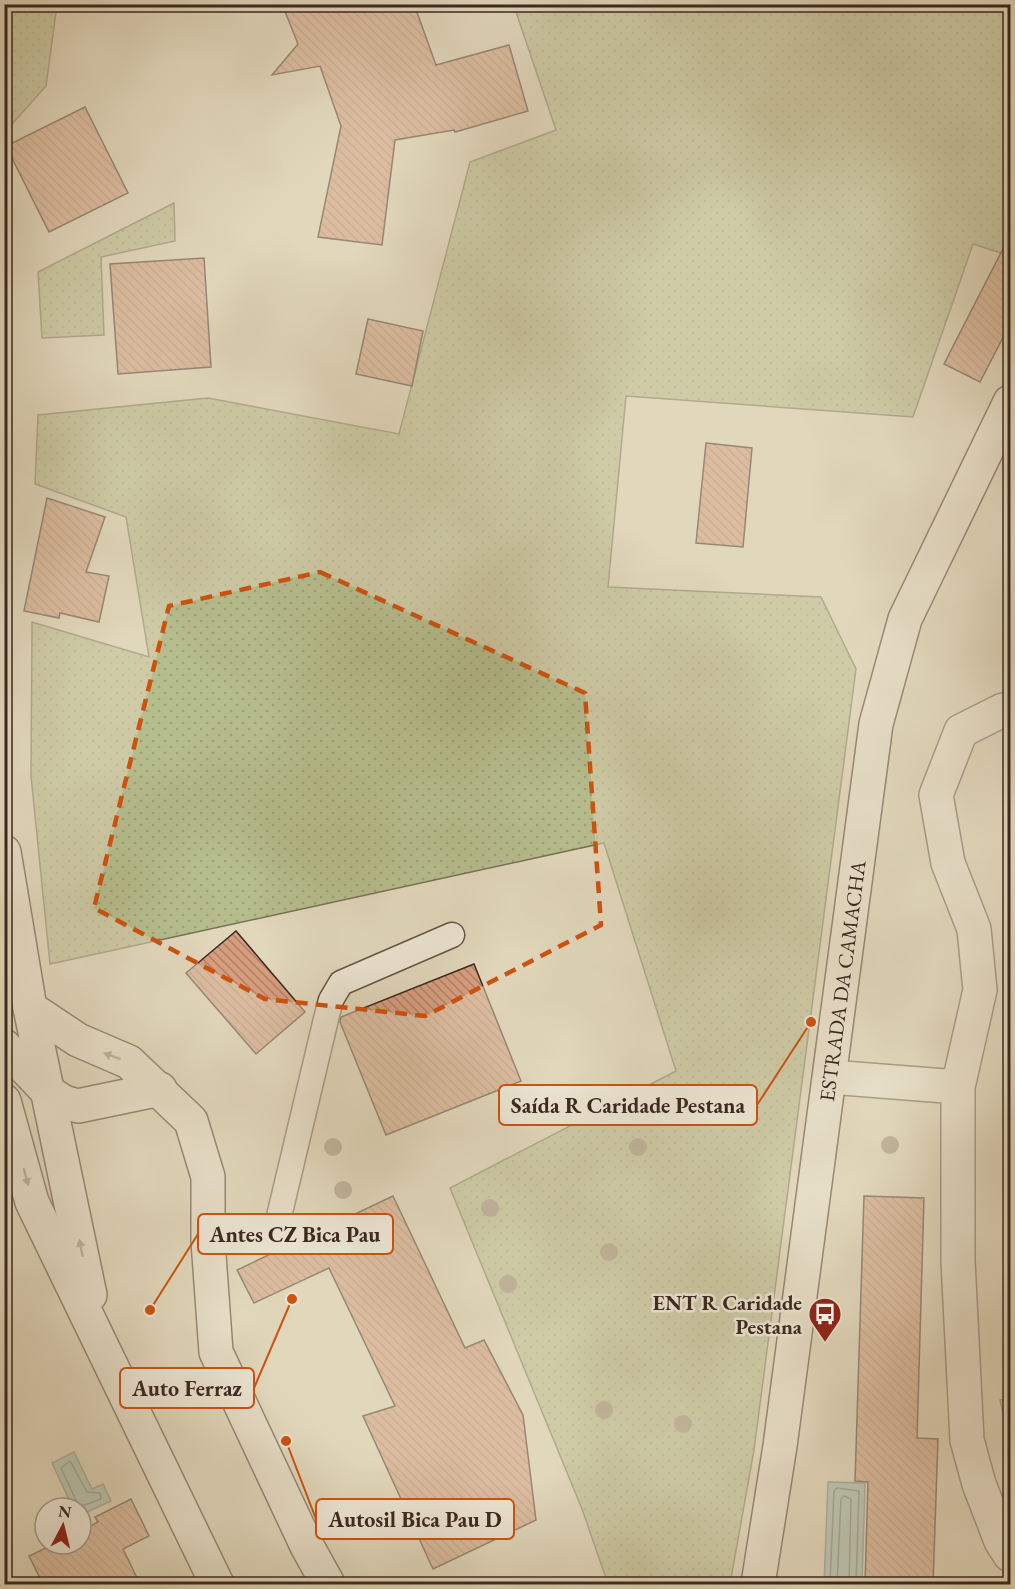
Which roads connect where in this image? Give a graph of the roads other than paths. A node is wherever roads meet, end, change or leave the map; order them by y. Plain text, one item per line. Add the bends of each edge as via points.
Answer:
1 (1011, 402) edge
2 (1011, 710) edge
3 (4, 852) edge
4 (452, 935) dead end
5 (30, 1008) junction
6 (4, 1046) edge
7 (830, 1077) junction
8 (958, 1087) junction
9 (160, 1089) junction
10 (48, 1092) junction
11 (4, 1101) edge
12 (208, 1241) junction
13 (100, 1346) junction
14 (1011, 1555) edge
15 (217, 1584) edge
16 (328, 1584) edge
17 (758, 1584) edge

1 - 7 street, ESTRADA DA CAMACHA via 905,619 876,724
2 - 8 street via 1003,710 961,731 936,795 948,862 974,929 980,990
3 - 5 street
4 - 12 lane via 341,983 331,1000 276,1229 251,1241
9 -> 5 street via 129,1062 78,1040
5 - 10 street
6 - 10 street
7 - 8 street
7 - 17 street, ESTRADA DA CAMACHA
8 - 14 street via 958,1261 967,1440 978,1484
9 - 10 street via 78,1106
9 - 12 street via 191,1121 208,1177
13 -> 10 street
11 -> 13 street via 32,1202
12 - 16 street via 216,1352
13 - 15 street

